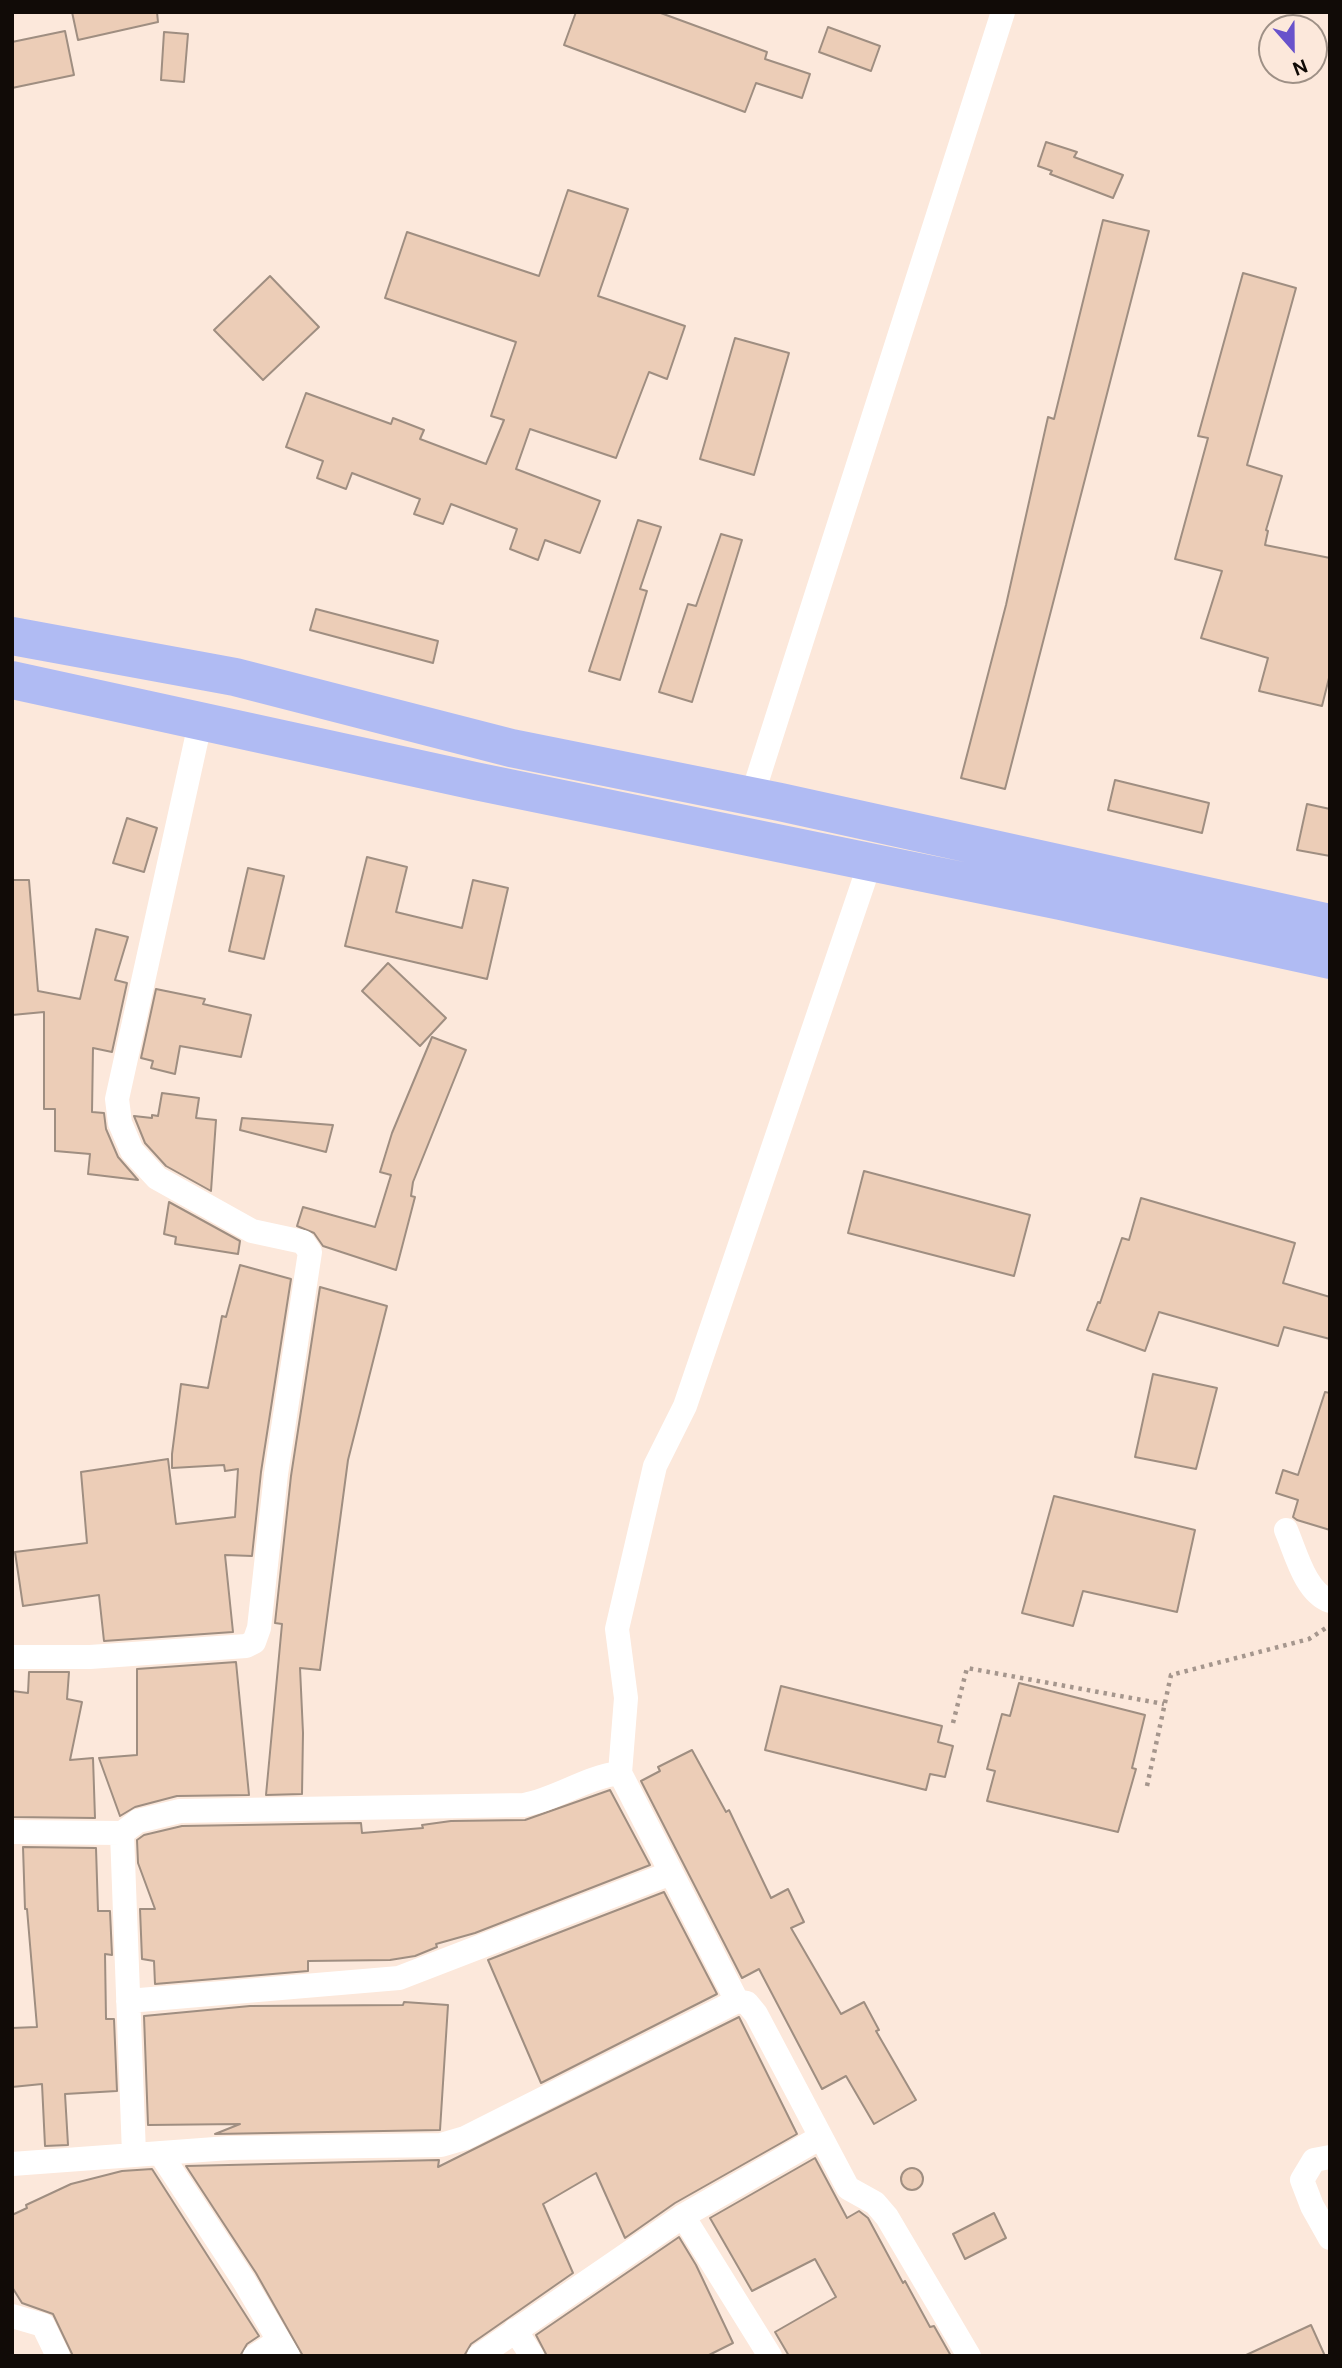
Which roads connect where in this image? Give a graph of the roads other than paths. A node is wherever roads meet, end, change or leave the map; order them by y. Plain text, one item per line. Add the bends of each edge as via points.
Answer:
1 (1003, 12) edge
2 (12, 636) edge
3 (12, 680) edge
4 (201, 719) junction
5 (752, 796) junction
6 (870, 863) junction
7 (1330, 923) edge
8 (1330, 960) edge
9 (1286, 1530) dead end
10 (1330, 1601) edge
11 (12, 1657) edge
12 (620, 1773) junction
13 (12, 1832) edge
14 (122, 1833) junction
15 (671, 1873) junction
16 (128, 2001) junction
17 (737, 2001) junction
18 (821, 2137) junction
19 (160, 2153) junction
20 (134, 2154) junction
21 (1330, 2157) edge
22 (12, 2164) edge
23 (683, 2216) junction
24 (1330, 2238) edge
25 (12, 2316) edge
26 (514, 2330) junction
27 (284, 2348) edge
28 (58, 2356) edge
29 (255, 2356) edge
30 (479, 2356) edge
31 (532, 2356) edge
32 (769, 2356) edge
33 (969, 2356) edge

1 - 5 street
2 - 5 main road via 235,677 511,748
3 - 4 main road
4 - 6 main road
4 - 11 street via 117,1099 120,1123 132,1151 157,1178 252,1231 303,1241 310,1252 276,1474 260,1628 254,1642 246,1646 90,1657
5 - 7 main road
6 - 8 main road
6 - 12 street via 685,1406 655,1466 617,1629 626,1698
9 - 10 street via 1310,1586
12 - 14 street via 524,1805 180,1811 138,1821
12 - 15 street
13 - 14 street
14 - 16 street
15 - 16 street via 399,1978
15 - 17 street
16 - 20 street
17 - 18 street via 747,2003 756,2014
17 - 19 street via 465,2138 441,2145
18 - 23 street
18 - 33 street via 848,2188 875,2203 887,2217
19 - 20 street
19 - 27 street
20 - 22 street
21 - 24 street via 1314,2160 1302,2180
23 - 26 street
23 - 32 street
25 - 28 street via 43,2325
26 - 30 street
26 - 31 street
27 - 29 street

